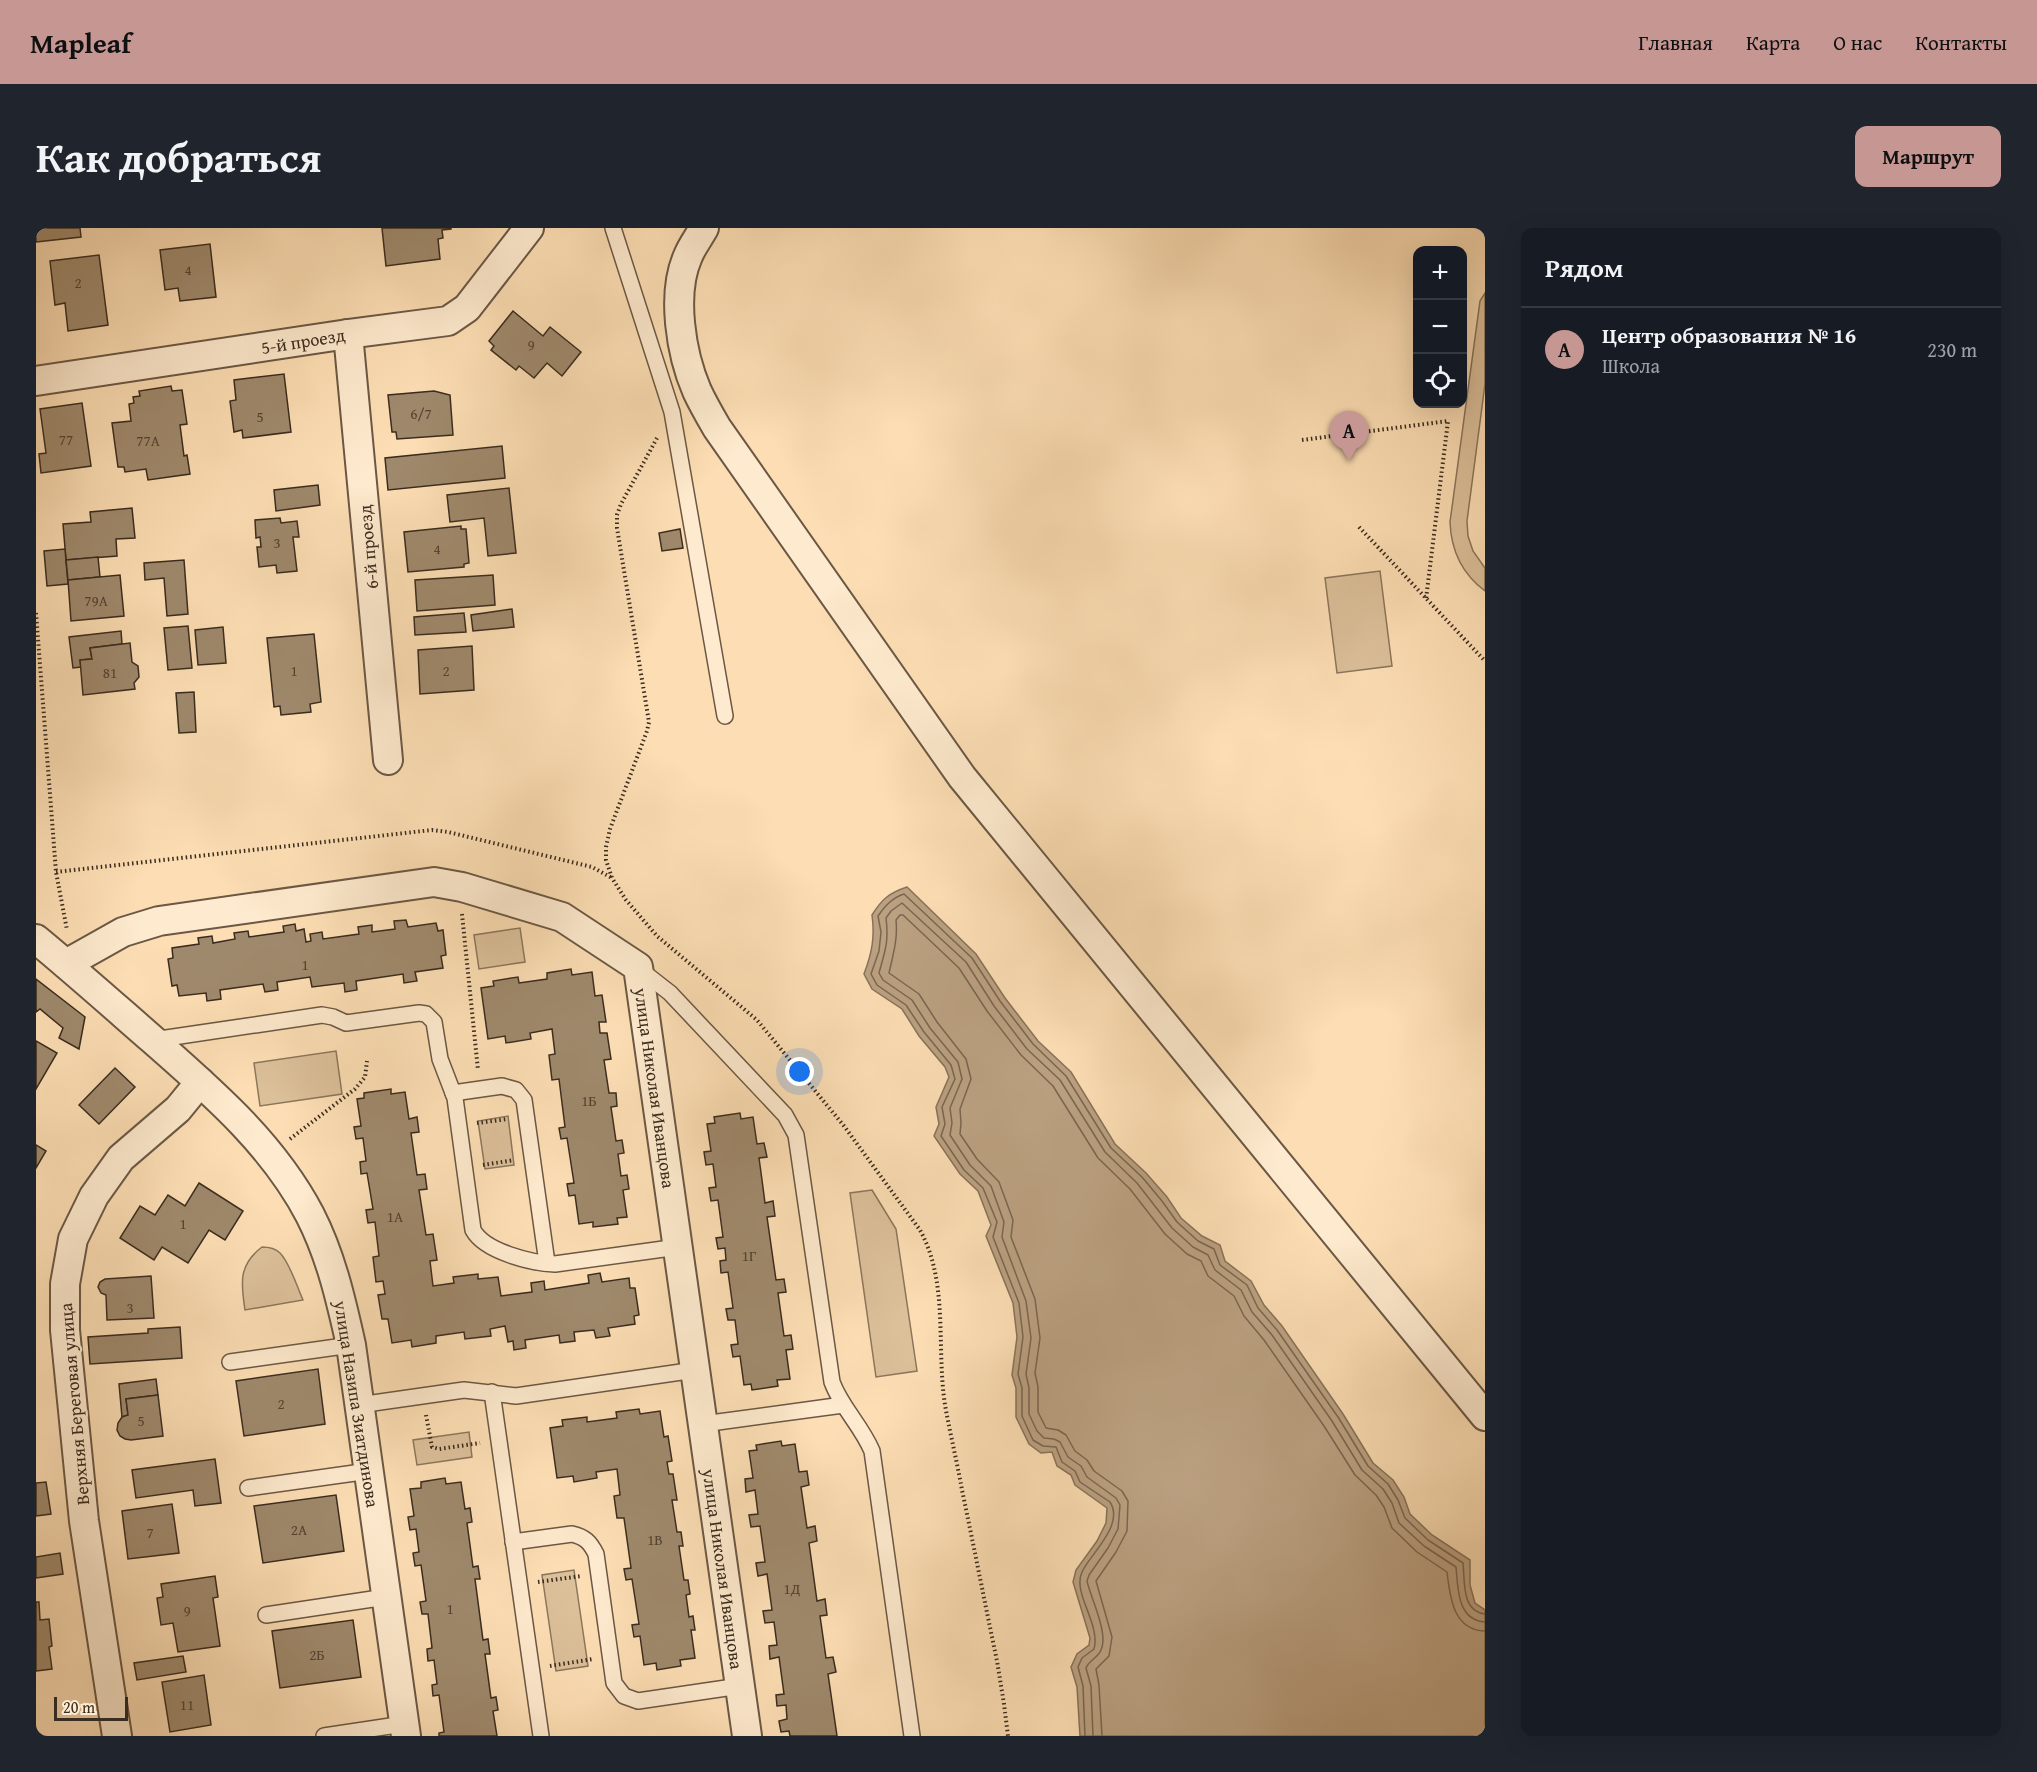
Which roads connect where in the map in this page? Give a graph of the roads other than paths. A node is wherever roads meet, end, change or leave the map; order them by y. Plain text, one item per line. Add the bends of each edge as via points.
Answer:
1 (529, 228) edge
2 (613, 228) edge
3 (704, 228) edge
4 (348, 334) junction
5 (36, 381) edge
6 (725, 716) dead end
7 (388, 760) dead end
8 (36, 939) edge
9 (71, 960) junction
10 (638, 967) junction
11 (153, 1040) junction
12 (200, 1082) junction
13 (453, 1093) junction
14 (678, 1247) junction
15 (547, 1263) junction
16 (351, 1345) junction
17 (230, 1362) dead end
18 (695, 1370) junction
19 (492, 1392) junction
20 (359, 1405) junction
21 (843, 1405) junction
22 (1485, 1416) edge
23 (703, 1424) junction
24 (369, 1471) junction
25 (248, 1488) dead end
26 (513, 1542) junction
27 (386, 1597) junction
28 (266, 1615) dead end
29 (740, 1686) junction
30 (405, 1730) edge
31 (117, 1736) edge
32 (324, 1736) edge
33 (541, 1736) edge
34 (747, 1736) edge
35 (912, 1736) edge

1 - 4 street, 5-й проезд via 467,308 448,321
2 - 6 lane via 672,412
3 - 22 street via 687,256 679,288 680,321 697,390 717,428 962,777
4 - 5 street, 5-й проезд
4 - 7 street, 6-й проезд
8 - 9 street, улица Назипа Зиатдинова
9 - 10 street, улица Николая Иванцова via 123,932 159,921 424,882 459,886 569,920
9 - 11 street, улица Назипа Зиатдинова
10 - 14 street, улица Николая Иванцова
10 - 21 lane via 670,993 794,1129 830,1373
11 - 12 street, улица Назипа Зиатдинова
11 - 13 lane via 322,1015 346,1023 419,1012 434,1022 441,1064
12 - 16 street, улица Назипа Зиатдинова via 270,1153 295,1188 324,1246
12 - 31 street, Верхняя Береговая улица via 178,1109 121,1158 94,1196 73,1239 64,1284 64,1330 84,1521
13 - 15 lane via 477,1236 490,1248
13 - 15 lane via 510,1087 524,1100
14 - 15 lane
14 - 18 street, улица Николая Иванцова
16 - 17 lane
16 - 20 street, улица Назипа Зиатдинова
18 - 19 lane via 516,1395
18 - 23 street, улица Николая Иванцова
19 - 20 lane via 464,1390
19 - 26 lane
20 - 24 street, улица Назипа Зиатдинова
21 - 23 lane
21 - 35 lane via 872,1451
23 - 29 street, улица Николая Иванцова
24 - 25 lane
24 - 27 street, улица Назипа Зиатдинова
26 - 29 lane via 572,1534 591,1544 596,1554 614,1683 630,1699
26 - 33 lane
27 - 28 lane
27 - 30 street, улица Назипа Зиатдинова
29 - 34 street, улица Николая Иванцова
30 - 32 lane

